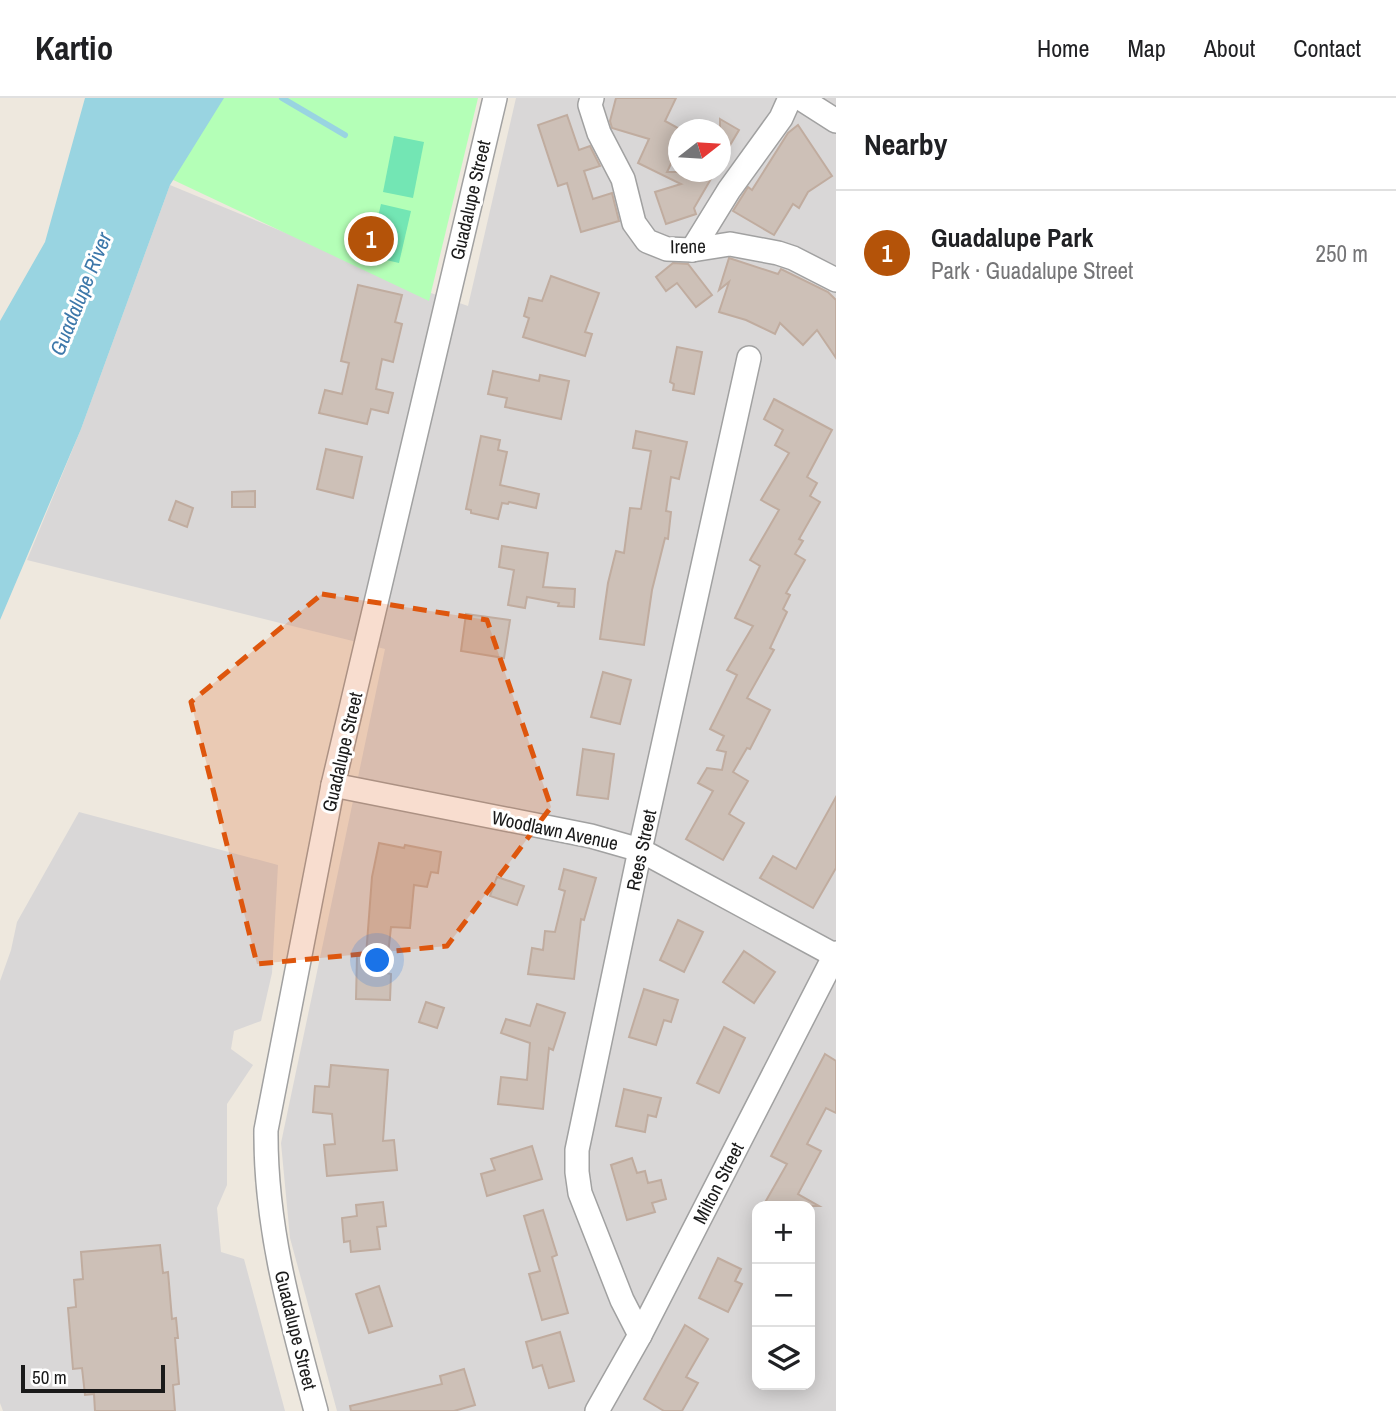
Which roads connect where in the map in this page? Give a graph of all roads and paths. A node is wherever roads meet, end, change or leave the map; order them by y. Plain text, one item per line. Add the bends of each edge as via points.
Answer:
1 (495, 98) edge
2 (592, 98) edge
3 (790, 98) edge
4 (800, 98) edge
5 (836, 121) edge
6 (692, 250) junction
7 (836, 280) edge
8 (749, 358) dead end
9 (333, 785) junction
10 (640, 850) junction
11 (835, 955) edge
12 (640, 1335) junction
13 (316, 1411) edge
14 (597, 1411) edge

1 - 9 street, Guadalupe Street
2 - 6 street, Irene via 599,133 623,179 634,223 647,241 667,249
3 - 6 street
4 - 5 street
6 - 7 street, Irene via 730,244 778,253
8 - 10 street, Rees Street
9 - 10 street, Woodlawn Avenue via 591,836
9 - 13 street, Guadalupe Street via 266,1130 273,1235
10 - 11 street, Woodlawn Avenue
10 - 12 street, Rees Street via 581,1129 577,1171 585,1205
11 - 12 street, Milton Street
12 - 14 street, Milton Street

